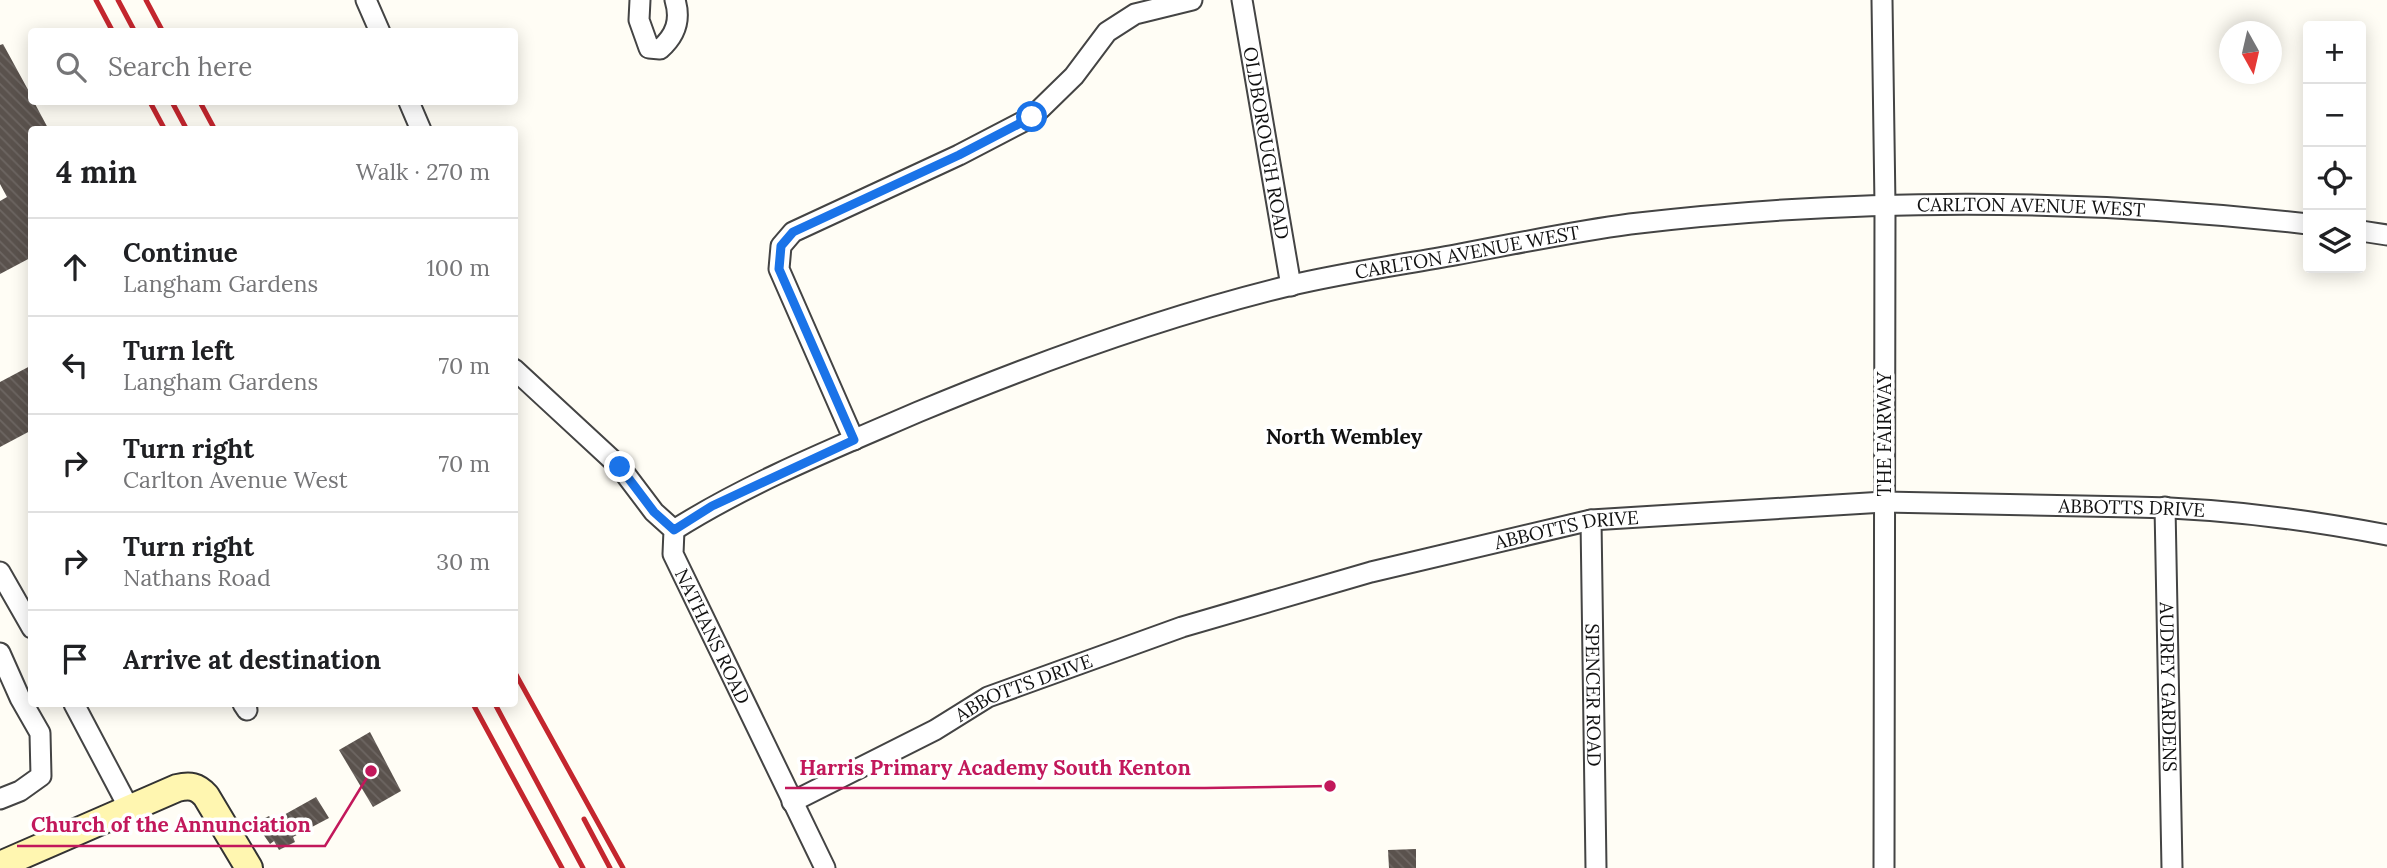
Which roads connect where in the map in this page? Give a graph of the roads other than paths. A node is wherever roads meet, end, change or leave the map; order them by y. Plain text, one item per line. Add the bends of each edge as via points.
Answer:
1 (366, 0) edge
2 (640, 0) edge
3 (675, 0) edge
4 (1192, 0) edge
5 (1242, 0) edge
6 (1882, 0) edge
7 (378, 28) edge
8 (410, 105) edge
9 (419, 126) edge
10 (1885, 205) junction
11 (2303, 223) edge
12 (2366, 232) edge
13 (2387, 235) edge
14 (1291, 286) junction
15 (518, 373) edge
16 (854, 440) junction
17 (1884, 502) junction
18 (2165, 507) junction
19 (1591, 520) junction
20 (674, 530) junction
21 (2387, 536) edge
22 (0, 572) edge
23 (28, 621) edge
24 (0, 653) edge
25 (76, 707) edge
26 (0, 799) edge
27 (792, 802) junction
28 (129, 808) junction
29 (0, 865) edge
30 (249, 868) edge
31 (825, 868) edge
32 (1596, 868) edge
33 (1884, 868) edge
34 (2172, 868) edge

1 - 7 street
2 - 3 street via 639,20 649,48 660,49 677,28
4 - 16 street via 1135,14 1107,32 1074,76 1032,117 793,232 781,246 779,269
5 - 14 street, OLDBOROUGH ROAD
6 - 10 street, THE FAIRWAY
8 - 9 street
10 - 11 street, CARLTON AVENUE WEST via 2074,204
10 - 14 street, CARLTON AVENUE WEST via 1772,210 1630,225
10 - 17 street, THE FAIRWAY
12 - 13 street
14 - 16 street, CARLTON AVENUE WEST via 1099,341
15 - 20 street via 620,467
16 - 20 street, CARLTON AVENUE WEST via 712,506
17 - 18 street, ABBOTTS DRIVE
17 - 19 street, ABBOTTS DRIVE
17 - 33 street, THE FAIRWAY
18 - 21 street, ABBOTTS DRIVE via 2318,521
18 - 34 street, AUDREY GARDENS
19 - 27 street, ABBOTTS DRIVE via 1371,572 1182,627 988,697 935,730
19 - 32 street, SPENCER ROAD
20 - 27 street, NATHANS ROAD via 673,554
22 - 23 street
24 - 26 street via 40,733 41,776
25 - 28 street
27 - 31 street, NATHANS ROAD
28 - 29 street
28 - 30 street via 188,785 200,789

